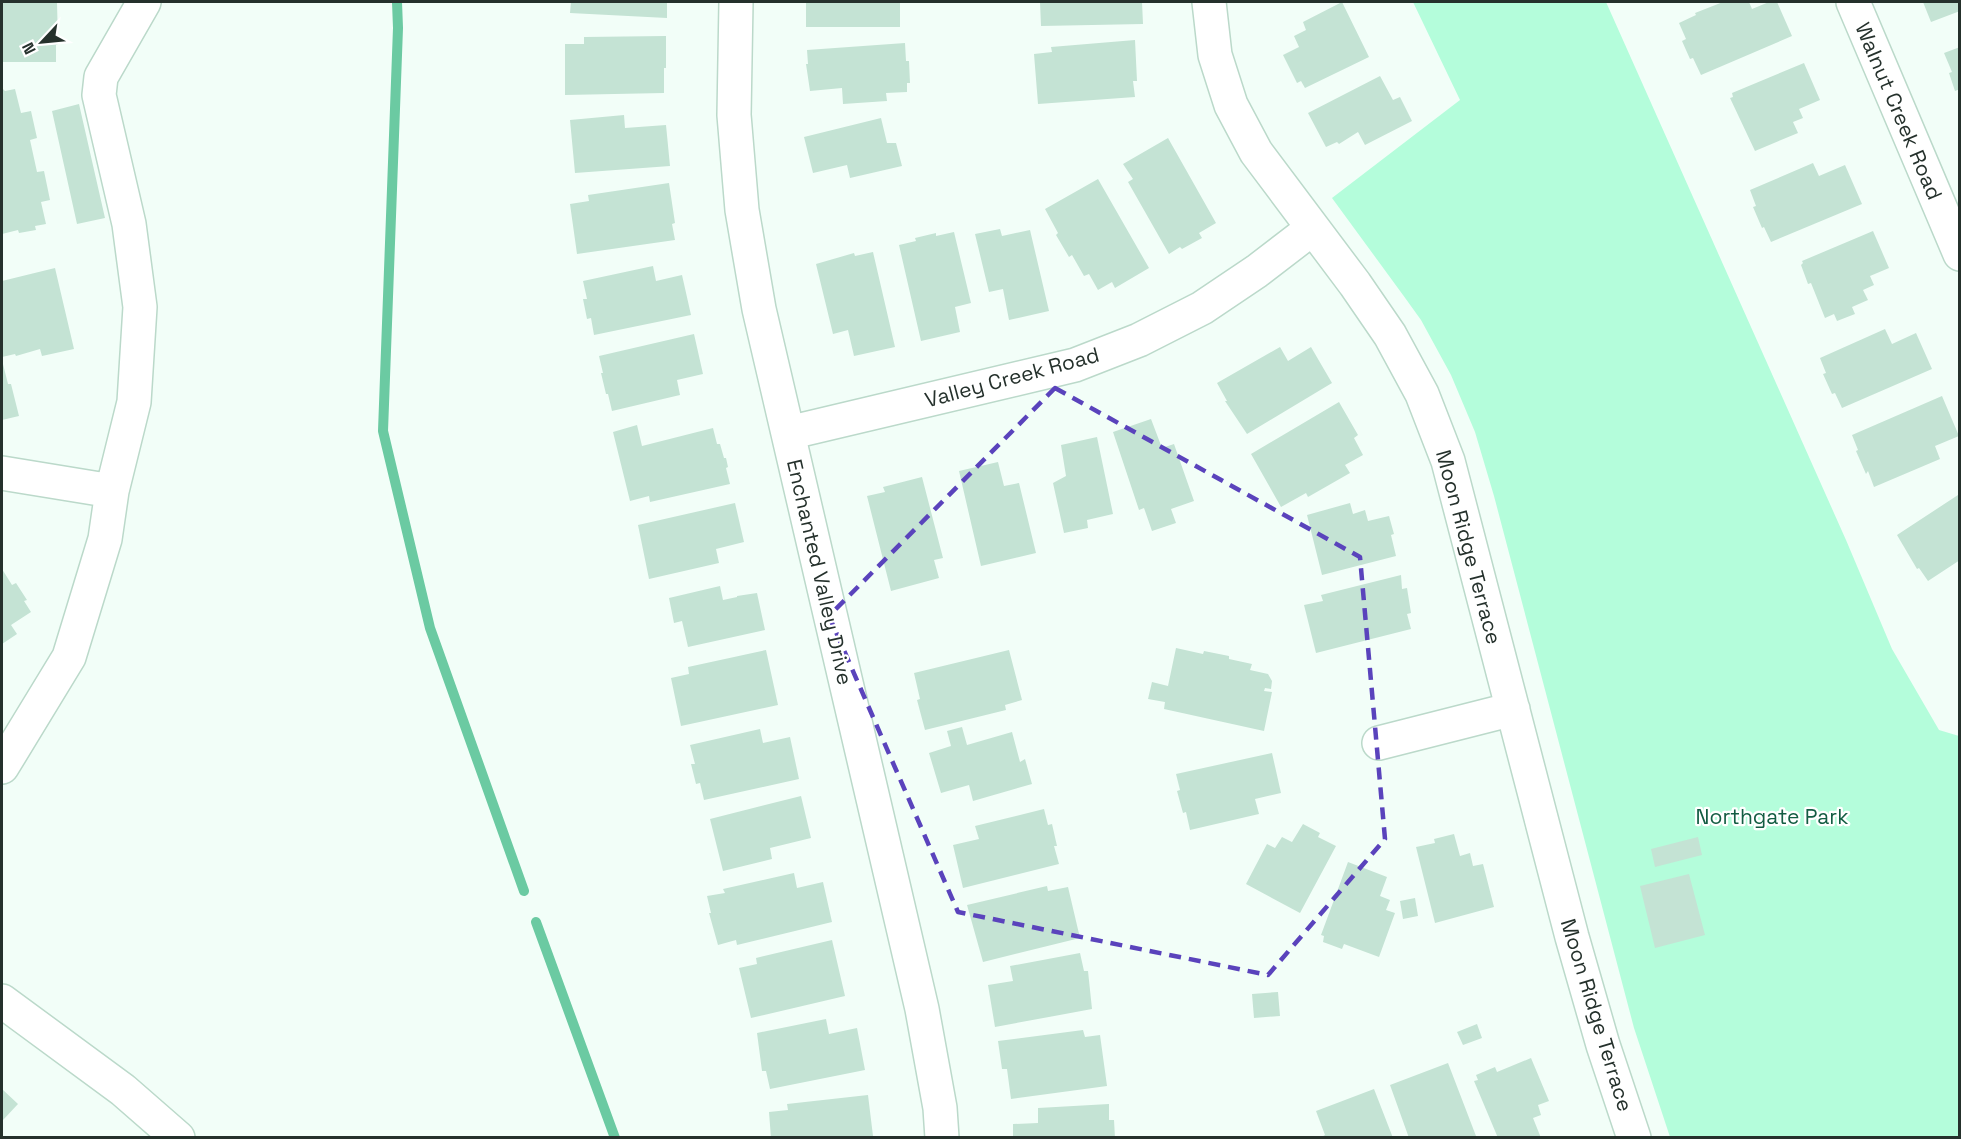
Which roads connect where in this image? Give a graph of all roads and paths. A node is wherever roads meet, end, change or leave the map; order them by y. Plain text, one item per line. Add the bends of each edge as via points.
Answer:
1 (144, 2) edge
2 (736, 2) edge
3 (1209, 2) edge
4 (1853, 2) edge
5 (1313, 228) junction
6 (1959, 254) edge
7 (788, 433) junction
8 (2, 473) edge
9 (112, 490) junction
10 (1513, 709) junction
11 (1379, 743) dead end
12 (2, 767) edge
13 (2, 1001) edge
14 (178, 1137) edge
15 (942, 1137) edge
16 (1634, 1137) edge

1 - 9 street via 101,77 99,95 129,224 140,307 134,402
2 - 7 street, Enchanted Valley Drive via 734,115 742,210 759,309
3 - 5 street, Moon Ridge Terrace via 1215,55 1231,105 1256,152
4 - 6 street, Walnut Creek Road
5 - 7 street, Valley Creek Road via 1203,308 1139,340 1075,365
5 - 10 street, Moon Ridge Terrace via 1390,335 1422,394 1448,461
7 - 15 street, Enchanted Valley Drive via 922,1009
8 - 9 street
9 - 12 street via 105,539 69,657
10 - 11 street
10 - 16 street, Moon Ridge Terrace via 1600,1034
13 - 14 street via 123,1090

